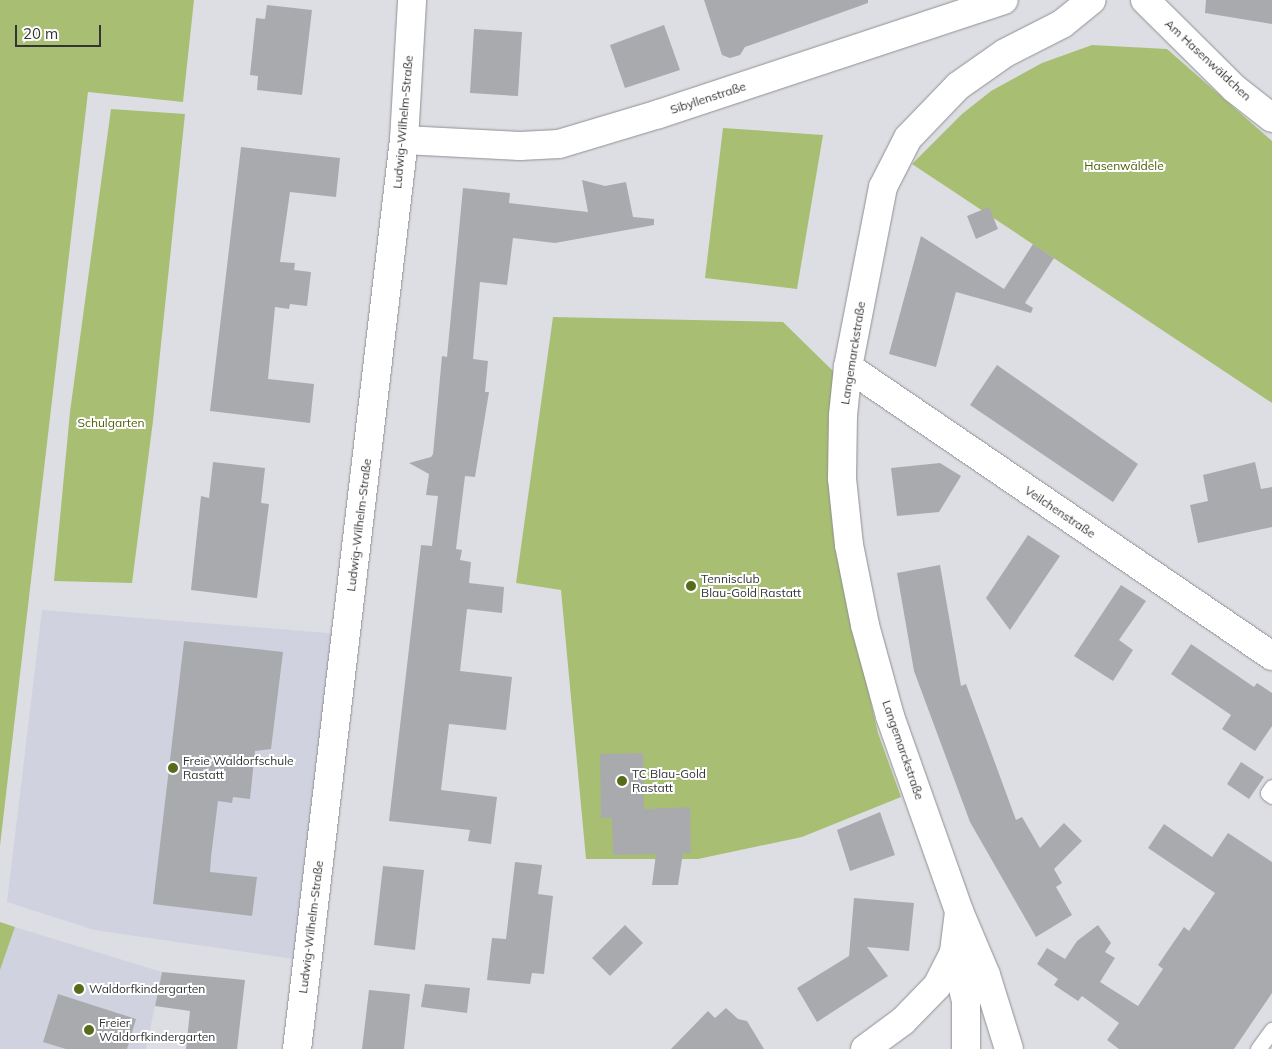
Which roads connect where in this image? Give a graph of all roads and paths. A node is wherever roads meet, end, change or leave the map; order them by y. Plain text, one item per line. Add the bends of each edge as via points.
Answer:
1 (412, 0) edge
2 (1004, 0) edge
3 (1092, 0) edge
4 (1145, 0) edge
5 (1272, 118) edge
6 (404, 140) junction
7 (848, 367) junction
8 (1270, 650) edge
9 (1272, 787) edge
10 (1272, 796) edge
11 (959, 911) junction
12 (954, 952) junction
13 (1272, 1030) edge
14 (297, 1049) edge
15 (865, 1049) edge
16 (966, 1049) edge
17 (1009, 1049) edge
18 (1258, 1049) edge

1 - 6 street, Ludwig-Wilhelm-Straße
2 - 6 street, Sibyllenstraße via 559,144 520,146
3 - 7 street, Langemarckstraße via 1062,24 1005,53 958,86 920,121 908,138 883,186
4 - 5 street, Am Hasenwäldchen via 1235,89
6 - 14 street, Ludwig-Wilhelm-Straße
7 - 8 street, Veilchenstraße
7 - 11 street, Langemarckstraße via 842,478 849,545 890,716
9 - 10 lane via 1268,793
11 - 12 street, Langemarckstraße
11 - 17 street, Langemarckstraße via 986,975
12 - 15 street, Langemarckstraße via 937,986 903,1021
12 - 16 street, Langemarckstraße via 966,1001
13 - 18 lane

